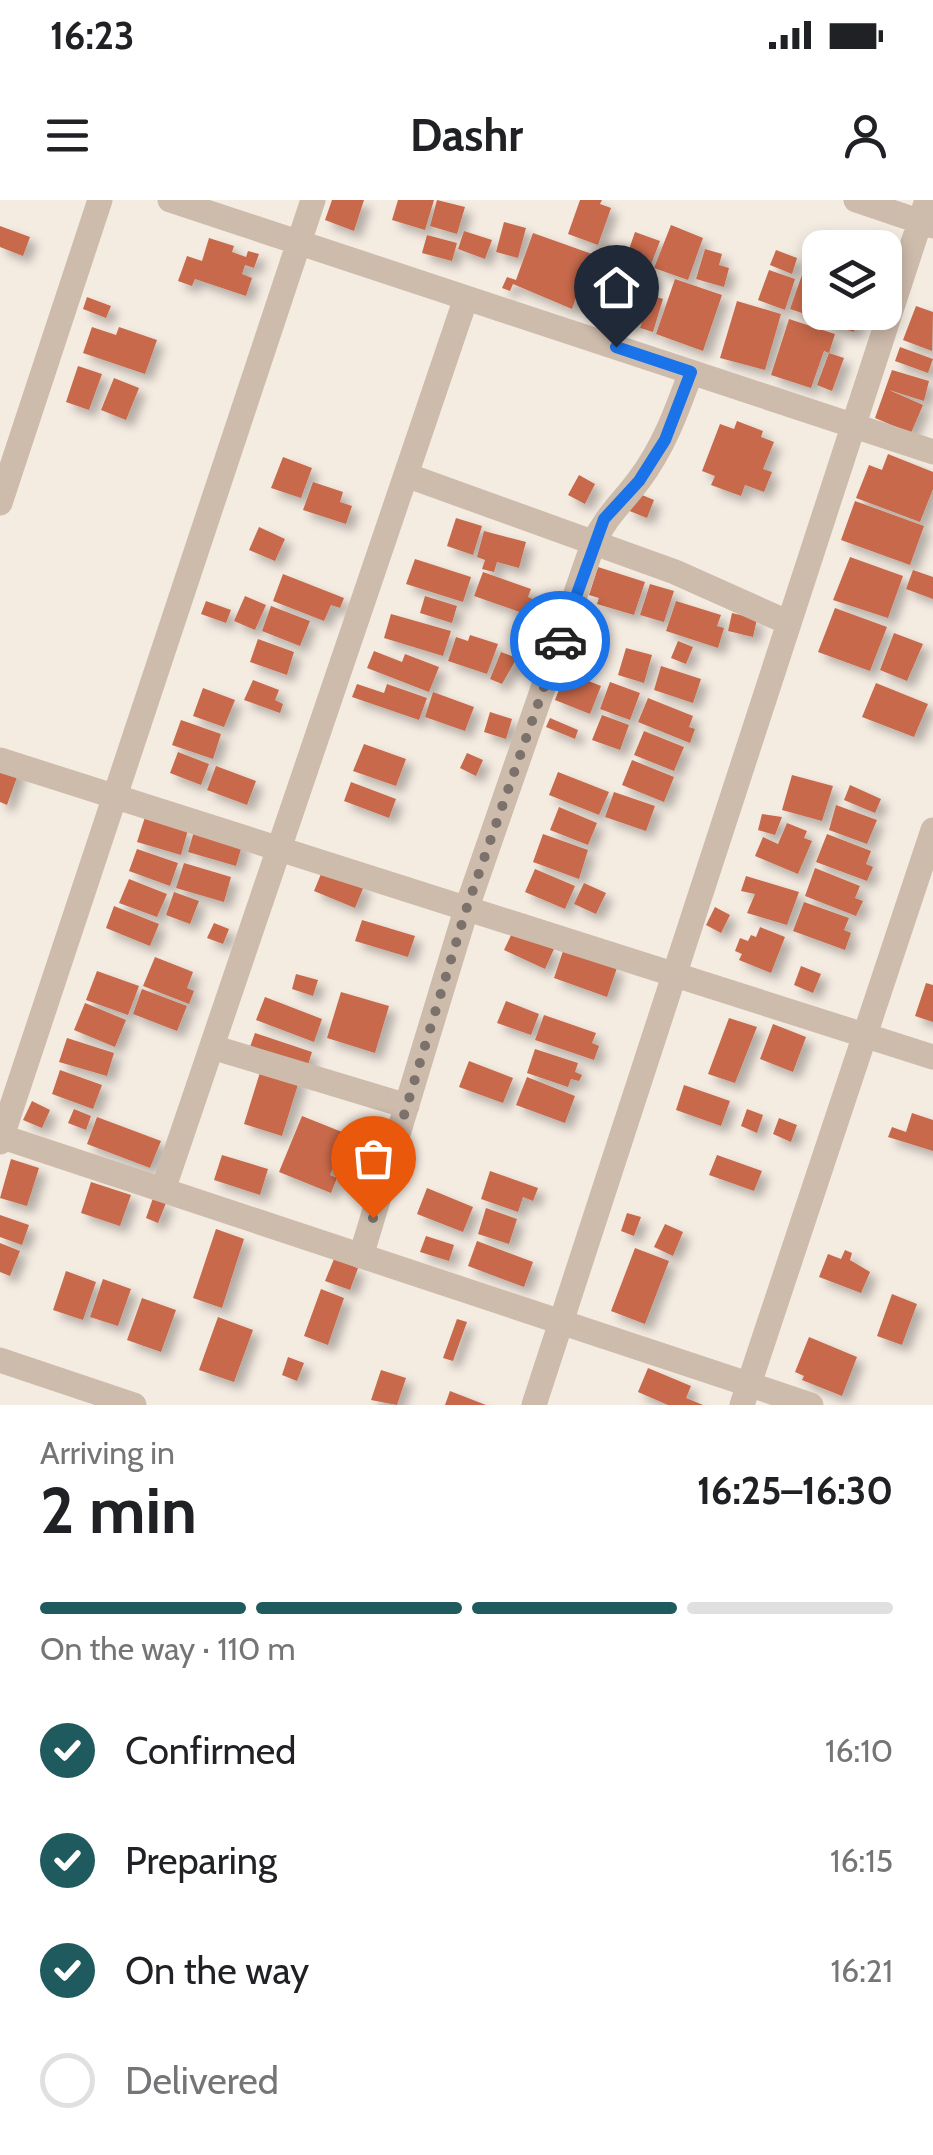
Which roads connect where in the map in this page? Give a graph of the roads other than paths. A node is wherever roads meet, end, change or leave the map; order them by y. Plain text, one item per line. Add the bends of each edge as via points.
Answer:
1 (100, 200) edge
2 (170, 200) edge
3 (313, 200) edge
4 (856, 200) edge
5 (927, 216) edge
6 (299, 242) junction
7 (466, 298) junction
8 (691, 372) junction
9 (854, 426) junction
10 (933, 452) edge
11 (406, 476) junction
12 (0, 503) edge
13 (593, 544) junction
14 (789, 624) junction
15 (0, 760) edge
16 (114, 799) junction
17 (933, 830) edge
18 (279, 851) junction
19 (466, 910) junction
20 (674, 976) junction
21 (865, 1036) junction
22 (212, 1047) junction
23 (933, 1057) edge
24 (408, 1106) junction
25 (1, 1138) edge
26 (164, 1190) junction
27 (362, 1256) junction
28 (561, 1322) junction
29 (0, 1360) edge
30 (746, 1395) edge
31 (134, 1405) edge
32 (534, 1405) edge
33 (811, 1405) edge

1 - 12 street
2 - 6 street
3 - 6 street
4 - 5 street
5 - 9 street
6 - 7 street
6 - 16 street
7 - 8 street
7 - 11 street
8 - 9 street
8 - 13 street via 665,440 604,519
9 - 10 street
9 - 14 street
11 - 13 street
11 - 18 street
13 - 14 street via 675,572
13 - 19 street
14 - 20 street
15 - 16 street
16 - 18 street
16 - 25 street
17 - 21 street
18 - 19 street
18 - 22 street
19 - 20 street
19 - 24 street
20 - 21 street
20 - 28 street
21 - 23 street
21 - 30 street
22 - 24 street
22 - 26 street
24 - 27 street
25 - 26 street
26 - 27 street
27 - 28 street
28 - 30 street
28 - 32 street
29 - 31 street
30 - 33 street

